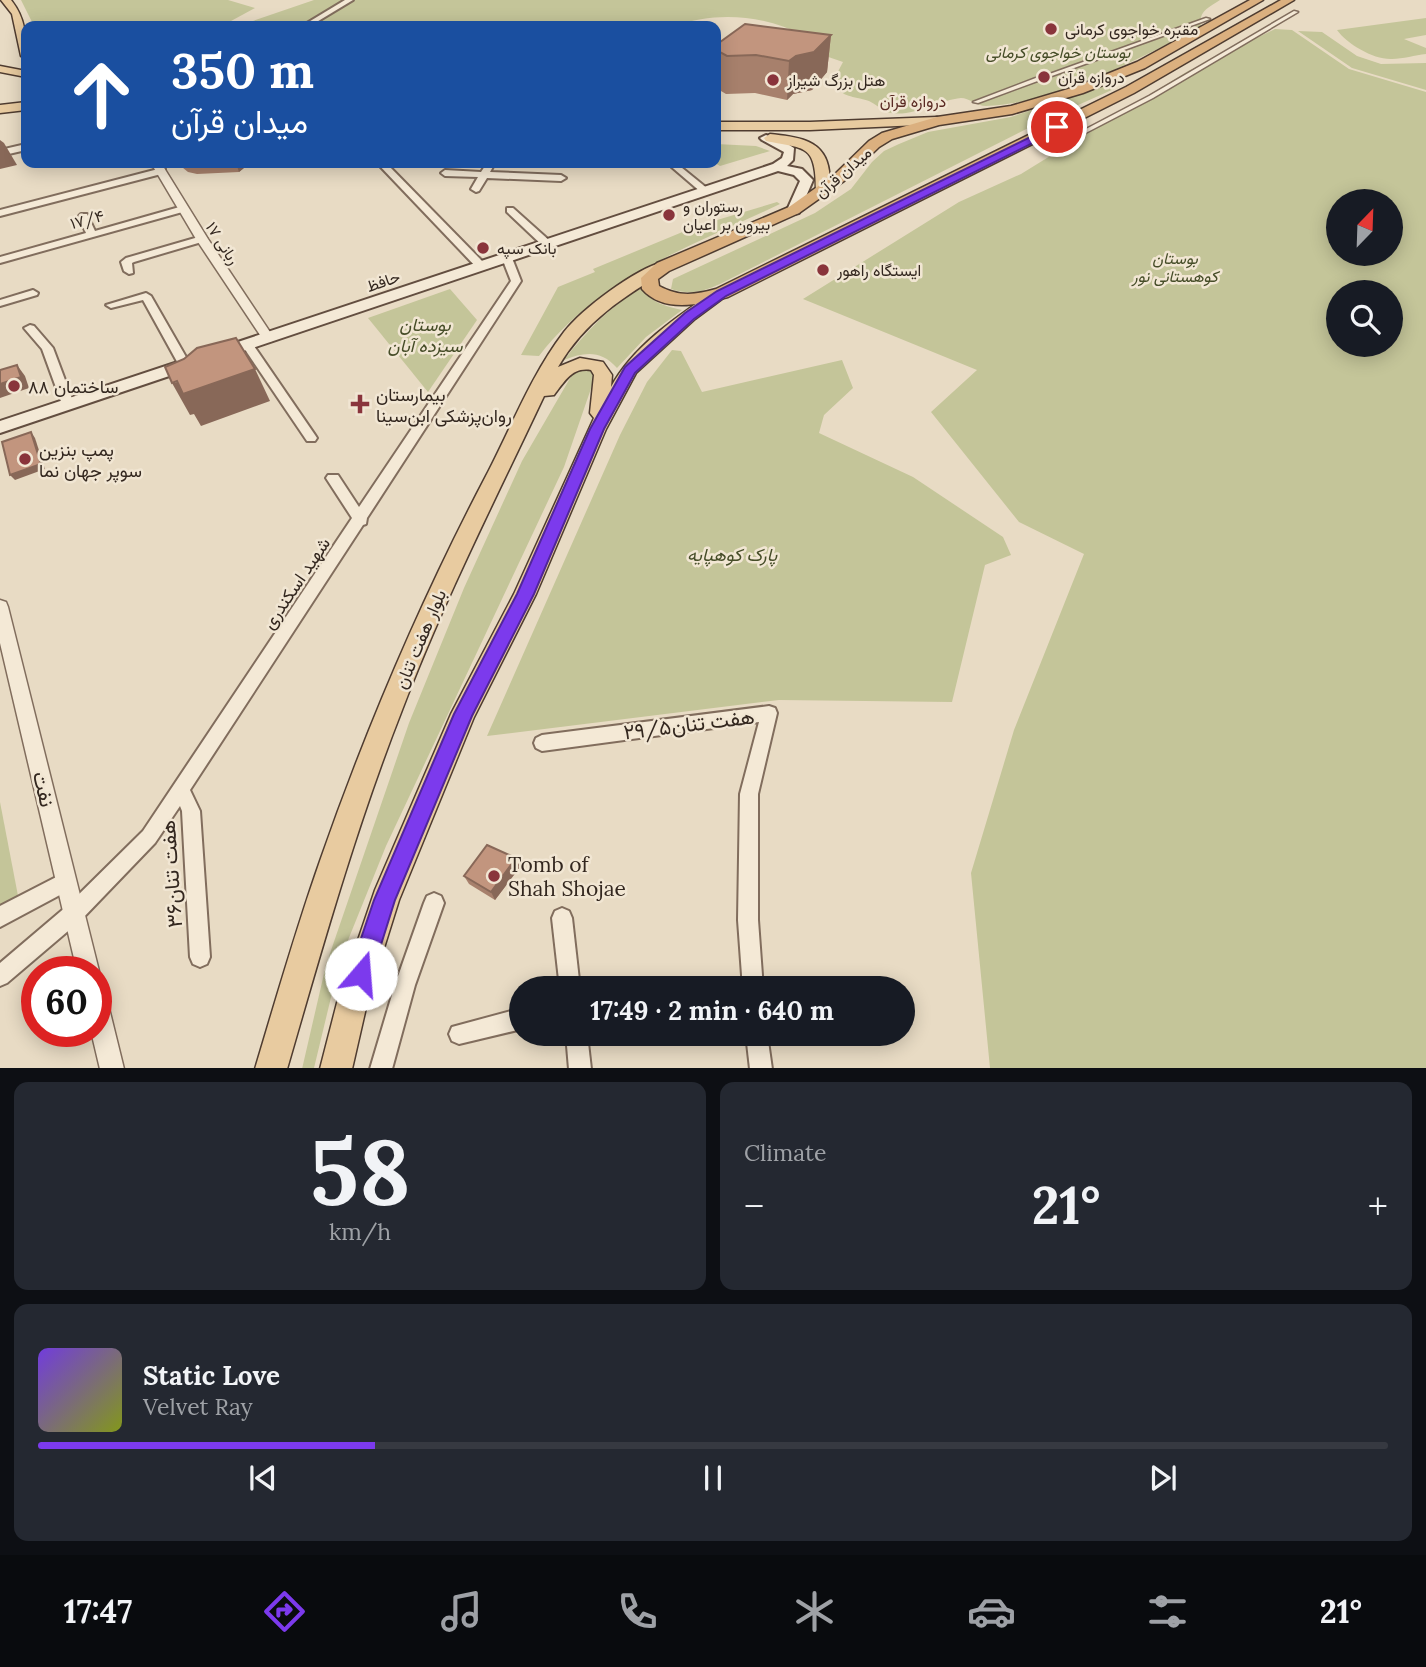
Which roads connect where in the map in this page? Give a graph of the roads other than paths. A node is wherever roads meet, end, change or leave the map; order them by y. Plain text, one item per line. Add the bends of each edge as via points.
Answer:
1 (6, 0) edge
2 (350, 0) edge
3 (1258, 0) edge
4 (1289, 0) edge
5 (1296, 12) dead end
6 (1208, 19) dead end
7 (314, 21) edge
8 (21, 32) edge
9 (5, 61) edge
10 (21, 71) edge
11 (976, 102) dead end
12 (21, 108) edge
13 (0, 109) edge
14 (937, 121) junction
15 (721, 126) edge
16 (818, 126) junction
17 (721, 136) edge
18 (766, 138) junction
19 (804, 143) junction
20 (21, 148) edge
21 (1047, 151) dead end
22 (0, 153) edge
23 (777, 167) junction
24 (156, 168) edge
25 (160, 168) edge
26 (386, 168) edge
27 (488, 168) edge
28 (677, 168) edge
29 (445, 173) dead end
30 (485, 174) junction
31 (561, 178) dead end
32 (476, 189) dead end
33 (823, 190) junction
34 (705, 191) junction
35 (183, 209) junction
36 (794, 210) junction
37 (510, 211) dead end
38 (0, 213) edge
39 (85, 216) dead end
40 (88, 234) junction
41 (202, 239) junction
42 (547, 244) junction
43 (91, 247) dead end
44 (507, 258) junction
45 (0, 260) edge
46 (481, 266) junction
47 (663, 267) junction
48 (129, 271) dead end
49 (33, 293) dead end
50 (722, 293) junction
51 (0, 303) edge
52 (111, 305) dead end
53 (30, 328) dead end
54 (268, 338) junction
55 (247, 345) junction
56 (184, 364) junction
57 (68, 404) junction
58 (525, 419) junction
59 (0, 427) edge
60 (597, 429) junction
61 (311, 438) dead end
62 (333, 478) dead end
63 (361, 520) junction
64 (0, 607) edge
65 (542, 743) dead end
66 (181, 789) junction
67 (66, 881) junction
68 (434, 903) dead end
69 (74, 913) junction
70 (0, 917) edge
71 (562, 918) dead end
72 (84, 956) edge
73 (200, 957) dead end
74 (0, 976) edge
75 (569, 976) edge
76 (752, 976) edge
77 (509, 1021) edge
78 (459, 1034) dead end
79 (577, 1046) edge
80 (758, 1046) edge
81 (107, 1047) edge
82 (112, 1068) edge
83 (271, 1068) edge
84 (336, 1068) edge
85 (382, 1068) edge
86 (580, 1068) edge
87 (761, 1068) edge

1 - 8 main road via 17,14
2 - 7 street
3 - 14 highway, میدان قرآن via 1141,65 1079,90 1031,105
4 - 50 highway via 1130,90
5 - 21 street via 1152,97
6 - 11 street
9 - 10 main road
12 - 13 main road
14 - 16 main road
14 - 33 highway, میدان قرآن via 880,139
15 - 16 main road
16 - 19 main road via 835,134 830,142
17 - 18 main road
18 - 19 main road
18 - 23 main road via 790,151
19 - 33 main road via 821,157
20 - 22 street
23 - 34 main road, حافظ
23 - 36 main road via 798,172 807,180
24 - 38 street
25 - 35 street, ربانی ۱۷
26 - 46 street
27 - 30 street
28 - 34 street
29 - 30 street
30 - 31 street
30 - 32 street
33 - 36 highway, میدان قرآن
34 - 42 main road, حافظ
35 - 40 street, ۱۷/۴
35 - 41 street, ربانی ۱۷
36 - 47 highway, میدان قرآن
37 - 42 street
39 - 40 street
40 - 43 street
40 - 45 street, ۱۷/۴
41 - 48 street via 130,260 126,262
41 - 54 street, ربانی ۱۷
42 - 44 main road, حافظ
44 - 46 main road, حافظ
44 - 63 street, شهید اسکندری via 516,282
46 - 54 main road, حافظ
47 - 50 highway via 649,278 651,289 663,297 683,302
47 - 58 main road, بلوار هفت تنان via 599,308 571,333 544,375
49 - 51 street
50 - 60 main road via 629,370
52 - 56 street via 146,296
53 - 57 street via 47,348
54 - 55 main road, حافظ
55 - 56 main road, حافظ
55 - 61 street
56 - 57 main road, حافظ
57 - 59 main road, حافظ
58 - 60 main road via 564,370 585,363 597,366 603,375
58 - 83 main road, بلوار هفت تنان via 439,593 395,698 334,860
60 - 84 main road via 525,594 463,714 385,900
62 - 63 street
63 - 66 street, شهید اسکندری
64 - 67 street, نفت
65 - 76 street, ۲۹/۵هفت تنان via 769,713 749,794
66 - 69 street, شهید اسکندری via 149,837
66 - 73 street, هفت تنان۳۶ via 191,811
67 - 69 street, نفت
67 - 70 street
68 - 85 street
69 - 72 street, نفت
69 - 74 street, شهید اسکندری
71 - 75 street
77 - 78 street
79 - 86 street
80 - 87 street
81 - 82 street

